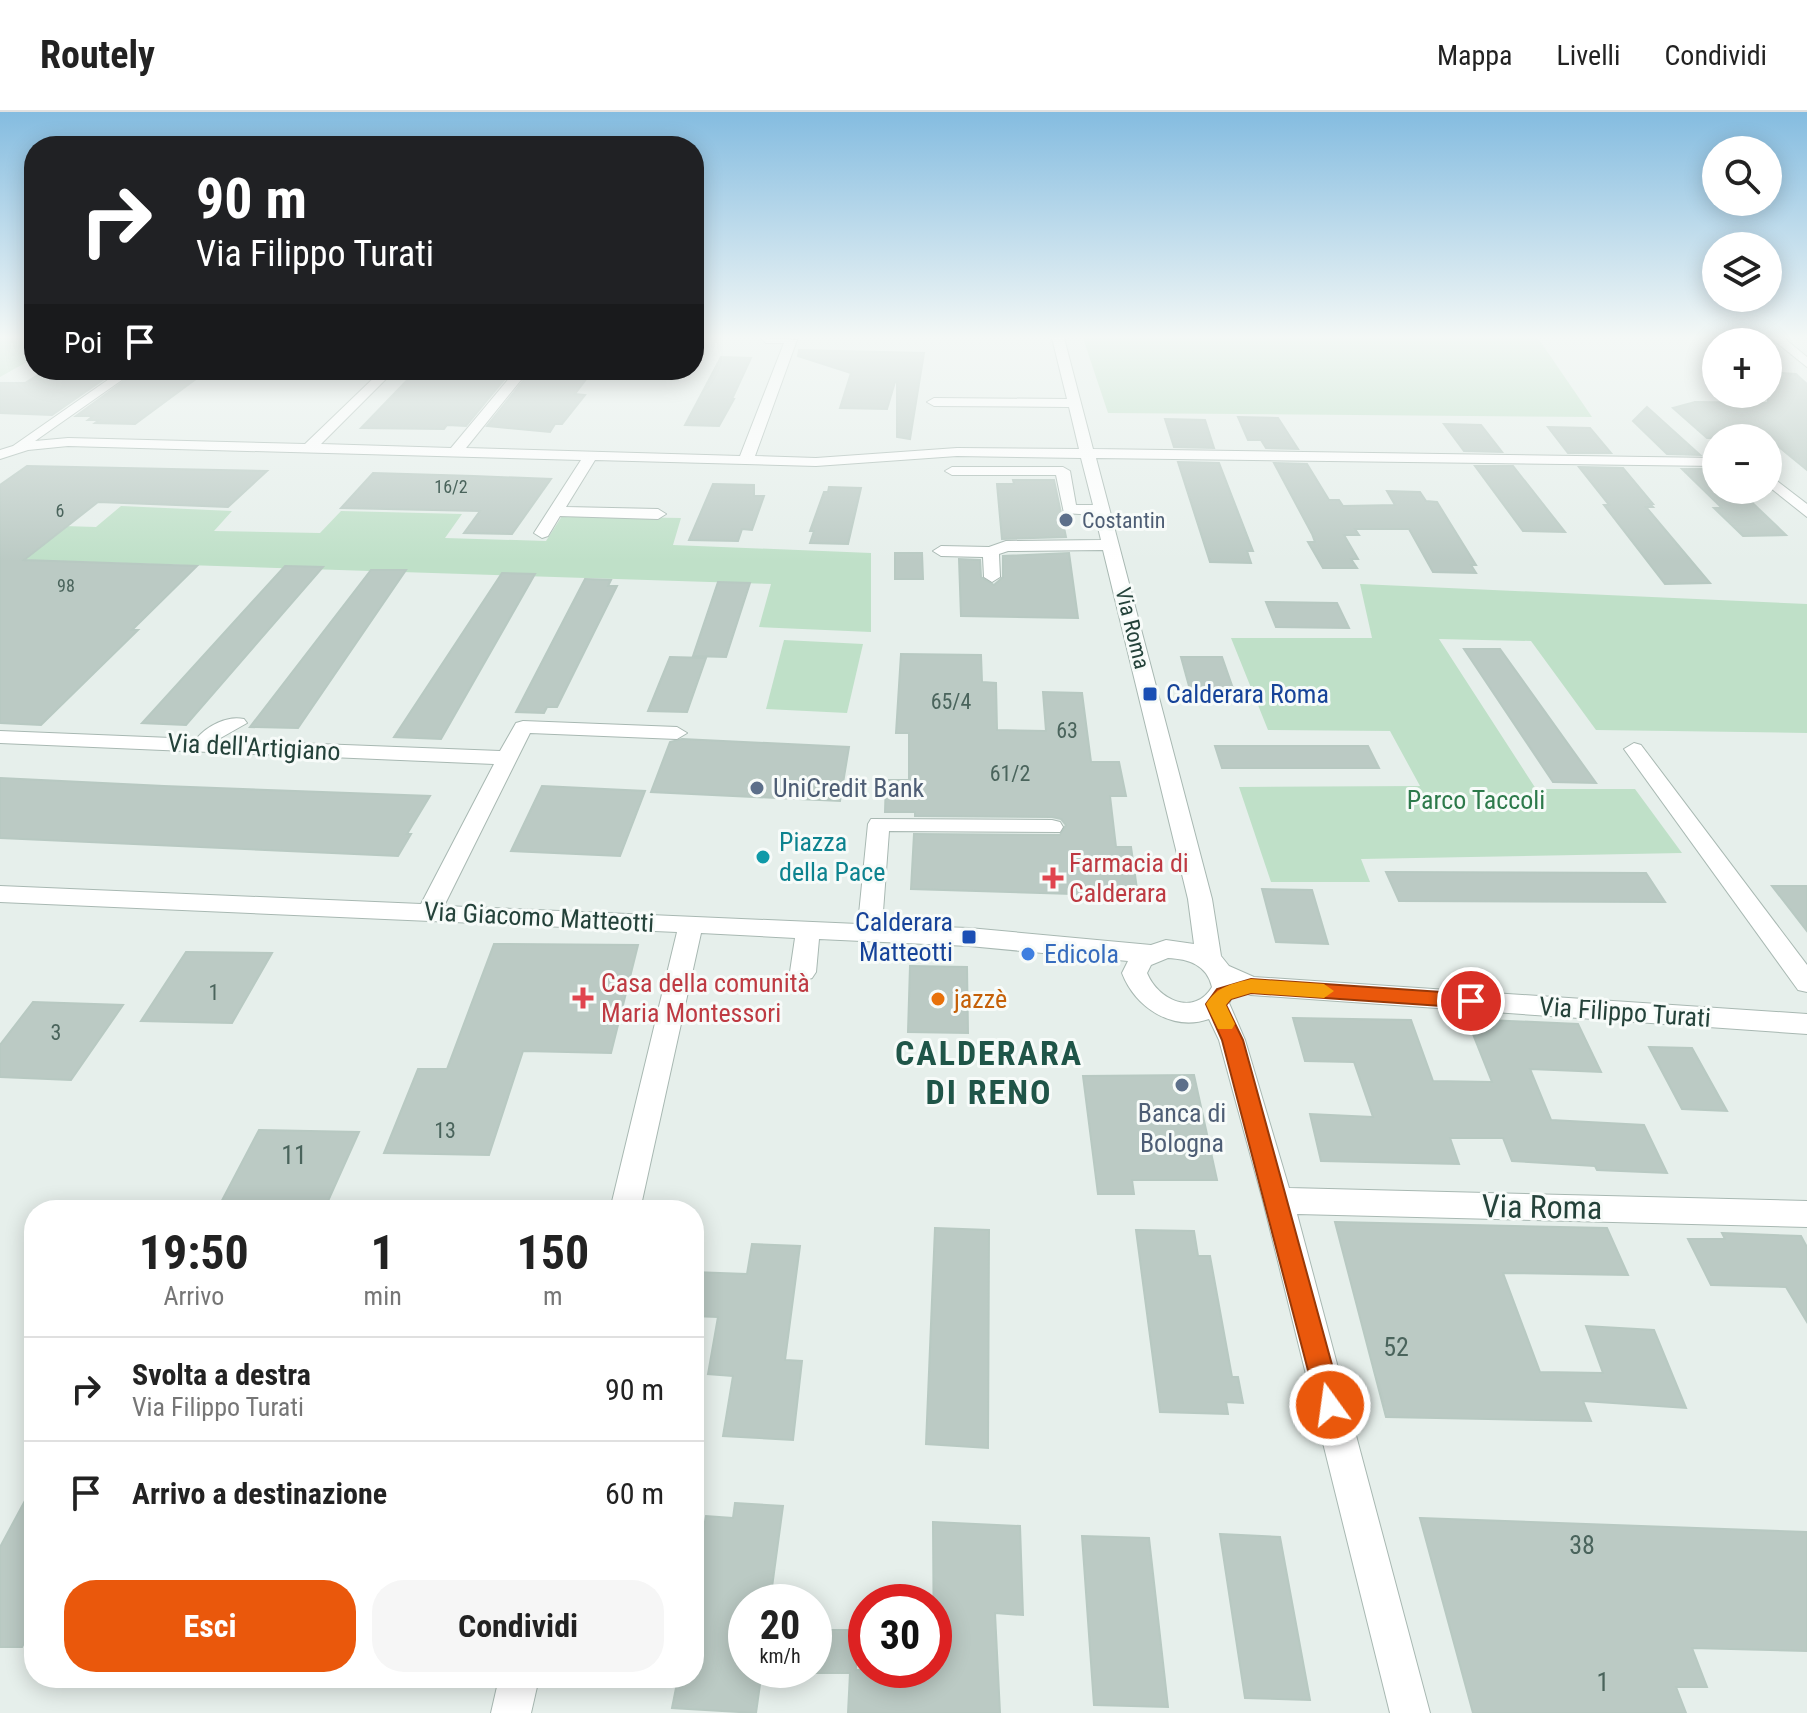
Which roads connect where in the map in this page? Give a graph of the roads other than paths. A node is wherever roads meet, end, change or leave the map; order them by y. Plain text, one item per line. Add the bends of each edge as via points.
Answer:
1 (66, 413) edge
2 (345, 413) edge
3 (488, 413) edge
4 (764, 413) edge
5 (1077, 413) edge
6 (309, 448) junction
7 (455, 452) junction
8 (6, 453) edge
9 (591, 456) junction
10 (1362, 457) junction
11 (1428, 458) junction
12 (746, 460) junction
13 (788, 461) junction
14 (816, 462) junction
15 (1090, 462) junction
16 (1702, 462) edge
17 (952, 471) dead end
18 (1063, 471) junction
19 (1374, 475) dead end
20 (1440, 476) dead end
21 (783, 478) dead end
22 (811, 478) dead end
23 (1782, 490) edge
24 (1102, 510) junction
25 (555, 511) junction
26 (1807, 512) edge
27 (658, 514) dead end
28 (542, 533) dead end
29 (1111, 545) junction
30 (941, 551) dead end
31 (991, 552) junction
32 (992, 577) dead end
33 (237, 723) dead end
34 (677, 733) dead end
35 (0, 737) edge
36 (203, 744) junction
37 (1634, 749) dead end
38 (507, 758) junction
39 (1052, 827) dead end
40 (0, 894) edge
41 (429, 912) junction
42 (1204, 920) junction
43 (691, 924) junction
44 (808, 930) junction
45 (869, 933) junction
46 (1077, 945) junction
47 (1159, 952) junction
48 (803, 972) dead end
49 (1218, 983) junction
50 (1807, 983) edge
51 (1137, 984) junction
52 (1184, 1013) junction
53 (1807, 1024) edge
54 (1235, 1051) junction
55 (627, 1200) edge
56 (1278, 1201) junction
57 (1807, 1214) edge
58 (517, 1688) edge
59 (511, 1713) edge
60 (1410, 1713) edge

1 - 8 street
2 - 6 street
3 - 7 street
4 - 12 street
5 - 15 street, Via Roma
6 - 7 street
6 - 8 street via 68,442
7 - 9 street
9 - 12 street
9 - 25 street
10 - 11 street
10 - 15 street
10 - 19 street
11 - 16 street
11 - 20 street
12 - 13 street
13 - 14 street
13 - 21 street
14 - 15 street via 936,452
14 - 22 street
15 - 18 street
15 - 24 street, Via Roma
17 - 18 street
18 - 24 street via 1069,510
23 - 26 street
24 - 29 street, Via Roma
25 - 27 street
25 - 28 street
29 - 31 street via 1006,546
29 - 42 street, Via Roma
30 - 31 street
31 - 32 street
33 - 36 street via 212,733
34 - 38 street via 523,727
35 - 36 street, Via dell'Artigiano
36 - 38 street, Via dell'Artigiano via 451,747
37 - 50 street
38 - 41 street
39 - 45 street via 879,824
40 - 41 street, Via Giacomo Matteotti
41 - 43 street, Via Giacomo Matteotti
42 - 47 street
42 - 49 street, Via Roma
43 - 44 street, Via Giacomo Matteotti
43 - 55 street
44 - 45 street, Via Giacomo Matteotti
44 - 48 street
45 - 46 street, Via Giacomo Matteotti
46 - 47 street, Via Giacomo Matteotti
46 - 51 street, Via Giacomo Matteotti via 1114,964
47 - 49 street via 1181,949
47 - 51 street via 1138,966
49 - 52 street via 1202,1011
49 - 53 street, Via Filippo Turati
49 - 54 street, Via Roma
51 - 52 street via 1160,1007
52 - 54 street via 1211,1028
54 - 56 street, Via Roma
56 - 57 street, Via Roma
56 - 60 street, Via Roma
58 - 59 street

